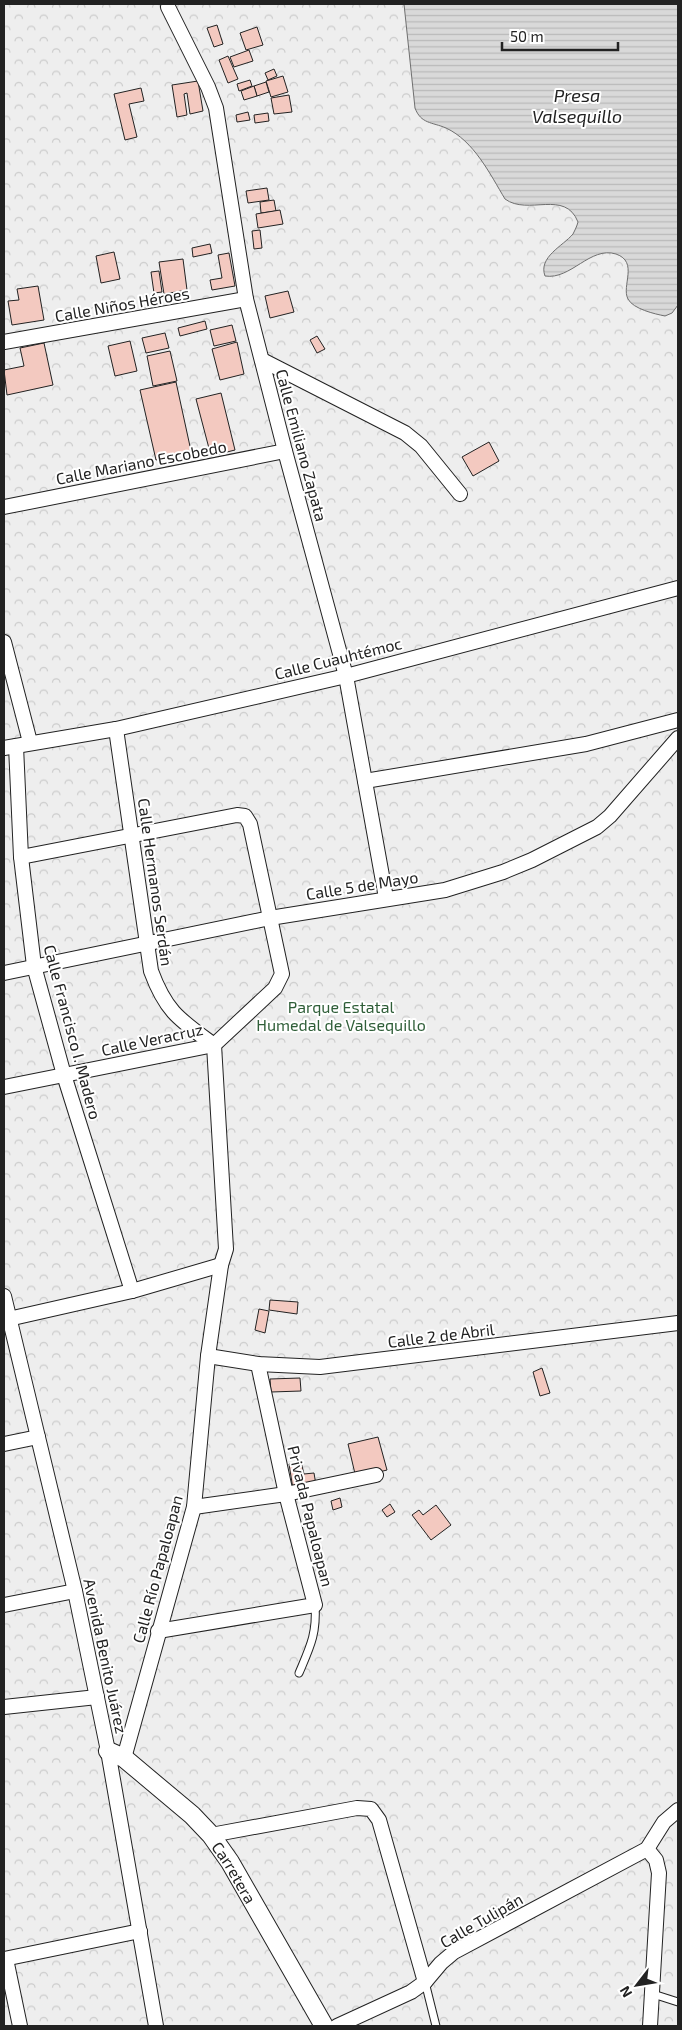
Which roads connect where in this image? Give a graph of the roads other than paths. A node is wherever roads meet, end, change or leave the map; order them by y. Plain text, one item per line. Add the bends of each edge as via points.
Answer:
1 (168, 7) dead end
2 (246, 299) junction
3 (4, 342) edge
4 (262, 360) junction
5 (285, 451) junction
6 (460, 494) dead end
7 (4, 507) edge
8 (678, 589) edge
9 (4, 642) edge
10 (346, 676) junction
11 (678, 720) edge
12 (116, 729) junction
13 (678, 738) edge
14 (30, 742) junction
15 (10, 747) edge
16 (365, 781) junction
17 (132, 836) junction
18 (21, 857) junction
19 (386, 898) junction
20 (270, 918) junction
21 (146, 945) junction
22 (34, 966) junction
23 (4, 973) edge
24 (214, 1044) junction
25 (64, 1075) junction
26 (4, 1088) edge
27 (221, 1265) junction
28 (132, 1291) junction
29 (4, 1296) edge
30 (7, 1319) edge
31 (678, 1323) edge
32 (208, 1356) junction
33 (258, 1364) junction
34 (38, 1437) junction
35 (4, 1444) edge
36 (376, 1475) dead end
37 (286, 1494) junction
38 (194, 1507) junction
39 (75, 1591) junction
40 (4, 1605) edge
41 (315, 1605) junction
42 (158, 1631) junction
43 (299, 1673) dead end
44 (96, 1697) junction
45 (4, 1707) edge
46 (108, 1751) junction
47 (124, 1758) junction
48 (678, 1810) edge
49 (212, 1835) junction
50 (647, 1849) junction
51 (140, 1931) junction
52 (5, 1959) edge
53 (425, 1982) junction
54 (653, 1994) junction
55 (678, 2002) edge
56 (20, 2026) edge
57 (156, 2026) edge
58 (324, 2026) edge
59 (337, 2026) edge
60 (436, 2026) edge
61 (650, 2026) edge

1 - 2 street, Calle Emiliano Zapata via 216,108
2 - 3 street, Calle Niños Héroes
2 - 4 street, Calle Emiliano Zapata
4 - 5 street, Calle Emiliano Zapata
4 - 6 street via 405,433 421,446
5 - 7 street, Calle Mariano Escobedo
5 - 10 street, Calle Emiliano Zapata
8 - 10 street, Calle Cuauhtémoc
9 - 14 street
10 - 12 street, Calle Cuauhtémoc
10 - 16 street, Calle Emiliano Zapata
11 - 16 street via 586,744
12 - 14 street, Calle Cuauhtémoc
12 - 17 street, Calle Hermanos Serdán
13 - 19 street, Calle 5 de Mayo via 597,827 503,872 445,890
14 - 15 street, Calle Cuauhtémoc
15 - 18 street, Calle Francisco I. Madero
16 - 19 street, Calle Emiliano Zapata
17 - 18 street
17 - 20 street via 245,816 250,824
17 - 21 street, Calle Hermanos Serdán
18 - 22 street, Calle Francisco I. Madero
19 - 20 street, Calle 5 de Mayo
20 - 21 street, Calle 5 de Mayo
20 - 24 street, Calle Veracruz via 281,966 280,982
21 - 22 street, Calle 5 de Mayo
21 - 24 street, Calle Hermanos Serdán via 150,972 172,1013
22 - 23 street, Calle 5 de Mayo
22 - 25 street, Calle Francisco I. Madero
24 - 25 street, Calle Veracruz
24 - 27 street, Calle Río Papaloapan via 226,1250
25 - 26 street, Calle Veracruz
25 - 28 street, Calle Francisco I. Madero
27 - 28 street
27 - 32 street, Calle Río Papaloapan
28 - 30 street
29 - 30 street, Avenida Benito Juárez
30 - 34 street, Avenida Benito Juárez
31 - 33 street, Calle 2 de Abril via 320,1367
32 - 33 street, Calle 2 de Abril
32 - 38 street, Calle Río Papaloapan
33 - 37 street, Privada Papaloapan
34 - 35 street
34 - 39 street, Avenida Benito Juárez
36 - 37 street
37 - 38 street
37 - 41 street, Privada Papaloapan
38 - 42 street, Calle Río Papaloapan
39 - 40 street
39 - 44 street, Avenida Benito Juárez
41 - 42 street
41 - 43 lane, Privada Papaloapan via 315,1636
42 - 47 street, Calle Río Papaloapan
44 - 45 street
44 - 46 street, Avenida Benito Juárez
46 - 47 street, Carretera
46 - 51 street, Avenida Benito Juárez
47 - 49 street, Carretera
48 - 50 street via 664,1822
49 - 53 street via 357,1808 371,1809 379,1820
49 - 58 street, Carretera
50 - 53 street, Calle Tulipán via 454,1952
50 - 54 street via 656,1860 659,1873
51 - 52 street
51 - 57 street, Avenida Benito Juárez
52 - 56 street
53 - 59 street, Calle Tulipán via 411,1992
53 - 60 lane
54 - 55 lane
54 - 61 street

